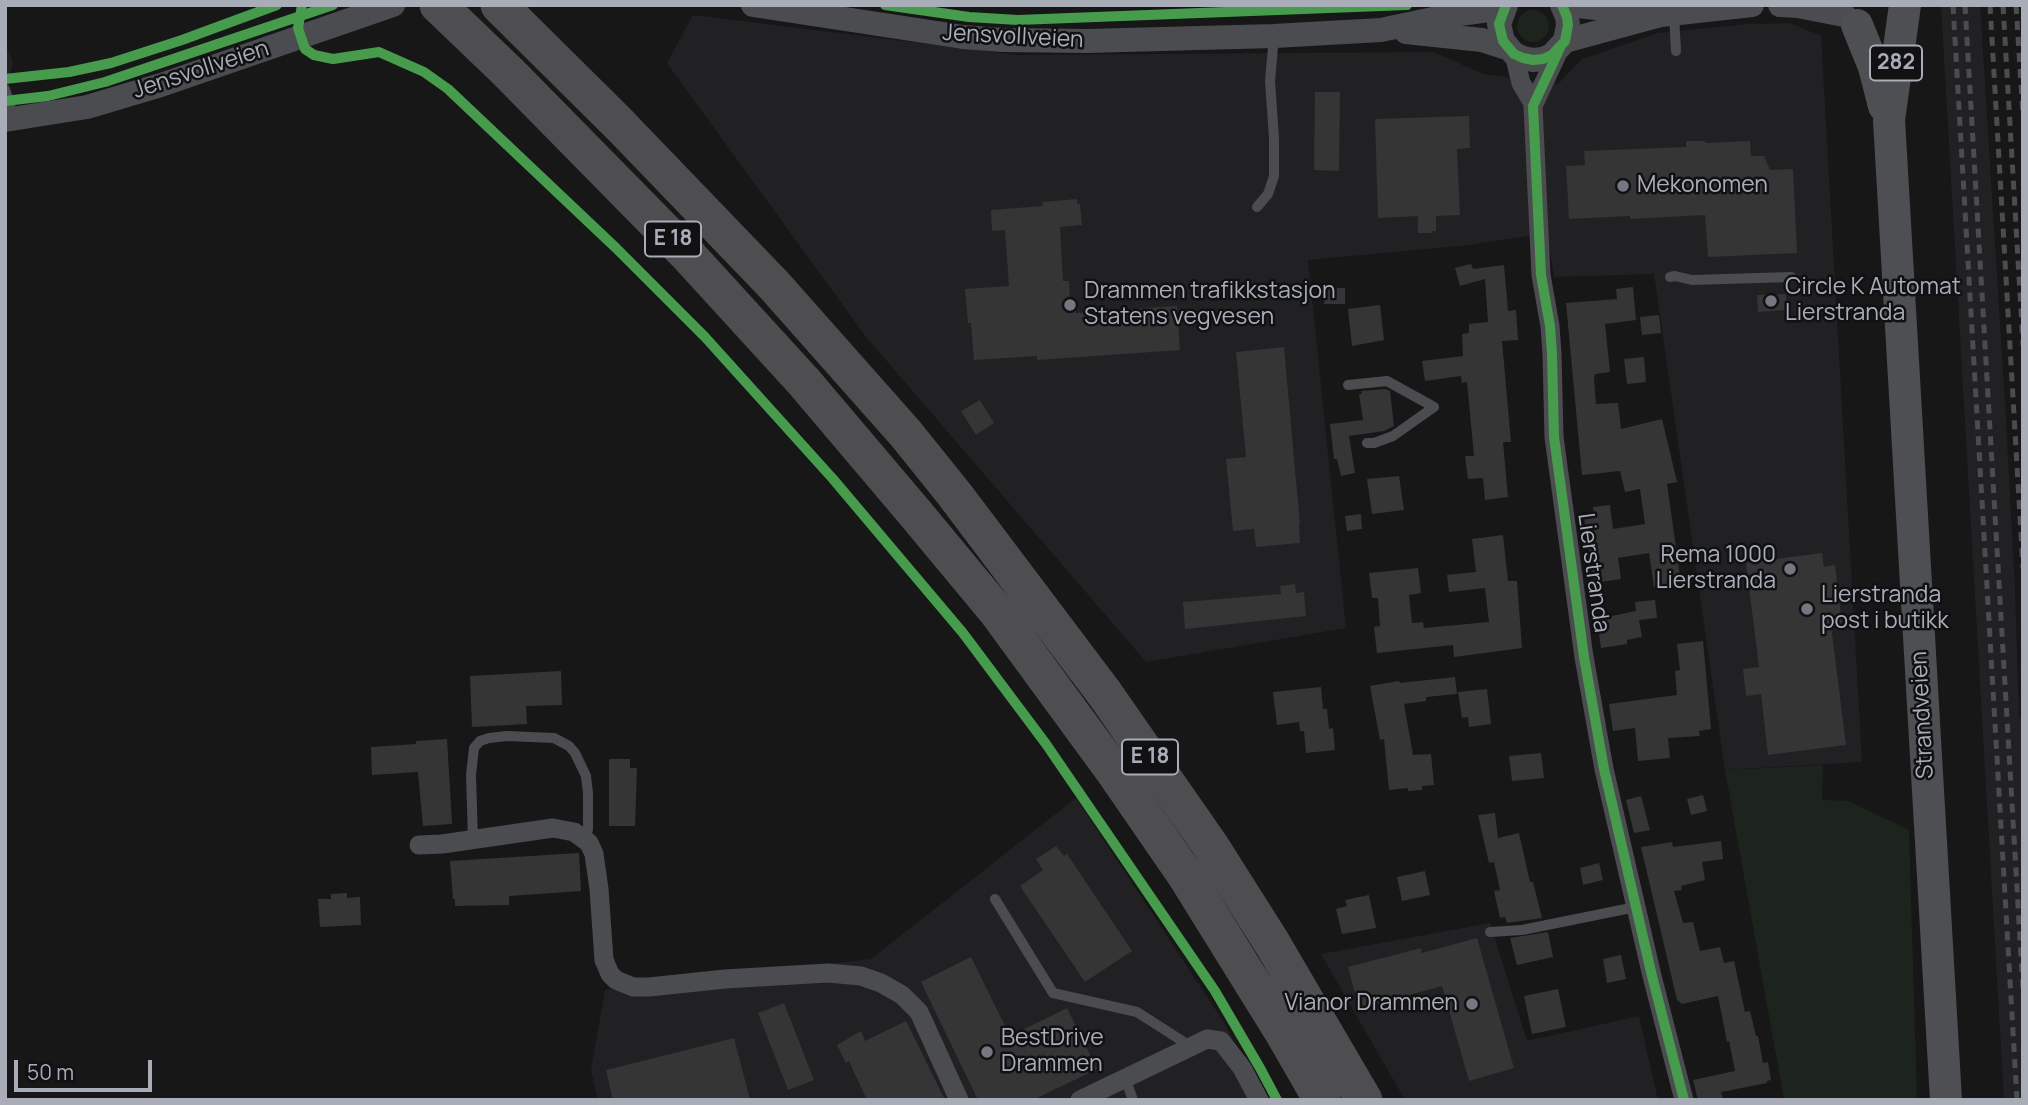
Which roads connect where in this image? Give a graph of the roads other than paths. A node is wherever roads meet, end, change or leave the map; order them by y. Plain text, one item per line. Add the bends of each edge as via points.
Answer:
1 (393, 5) edge
2 (753, 5) edge
3 (1562, 5) edge
4 (1569, 5) edge
5 (1752, 5) edge
6 (1780, 5) edge
7 (1904, 5) edge
8 (1505, 6) edge
9 (502, 8) edge
10 (816, 10) edge
11 (1668, 14) junction
12 (1846, 15) edge
13 (449, 16) edge
14 (1381, 30) junction
15 (1274, 36) junction
16 (1562, 44) junction
17 (1510, 51) junction
18 (1676, 51) dead end
19 (5, 89) edge
20 (1533, 103) junction
21 (10, 119) edge
22 (1889, 120) junction
23 (1257, 207) dead end
24 (1670, 277) dead end
25 (1791, 277) dead end
26 (1349, 385) dead end
27 (1367, 443) dead end
28 (586, 839) junction
29 (472, 840) junction
30 (419, 845) dead end
31 (995, 899) dead end
32 (1636, 906) junction
33 (1490, 932) dead end
34 (1190, 1046) junction
35 (1125, 1078) junction
36 (960, 1100) edge
37 (1080, 1100) edge
38 (1133, 1100) edge
39 (1259, 1100) edge
40 (1322, 1100) edge
41 (1364, 1100) edge
42 (1684, 1100) edge
43 (1946, 1100) edge

1 - 21 street, Jensvollveien via 161,85 87,107
2 - 10 street, Jensvollveien
3 - 16 street via 1568,25
4 - 11 street
5 - 11 street
6 - 12 street
7 - 12 main road, 282 via 1880,25 1868,27
7 - 22 main road, Strandveien / 282
8 - 14 street, Jensvollveien
8 - 17 street via 1500,33
9 - 41 highway, E 18 via 774,285 955,495 1072,648 1202,834 1292,975
10 - 15 street, Jensvollveien via 930,33 1003,40
11 - 16 street
11 - 18 lane
12 - 22 main road, Strandveien / 282 via 1874,67
13 - 40 highway, E 18 via 632,197 750,323 998,613 1186,876
14 - 15 street, Jensvollveien
14 - 17 street, Jensvollveien via 1482,40
15 - 23 lane via 1270,81 1274,176
16 - 17 street, Jensvollveien via 1543,59 1523,58
16 - 20 street, Lierstranda
17 - 20 street, Lierstranda
19 - 21 lane
20 - 32 street, Lierstranda via 1541,275 1550,326 1552,416 1560,489 1596,727
22 - 43 main road, Strandveien / 282
24 - 25 lane
26 - 27 lane via 1387,381 1434,407 1393,436
28 - 29 street via 553,828
28 - 29 lane via 586,776 569,746 544,736 489,738 474,748
28 - 36 street via 594,854 604,960 616,980 649,987 828,973 861,976 902,995 919,1012
29 - 30 street
31 - 34 lane via 1053,993 1137,1012
32 - 33 lane via 1522,930
32 - 42 street, Lierstranda
34 - 35 street
34 - 39 street via 1207,1039 1221,1041
35 - 37 street
35 - 38 lane

